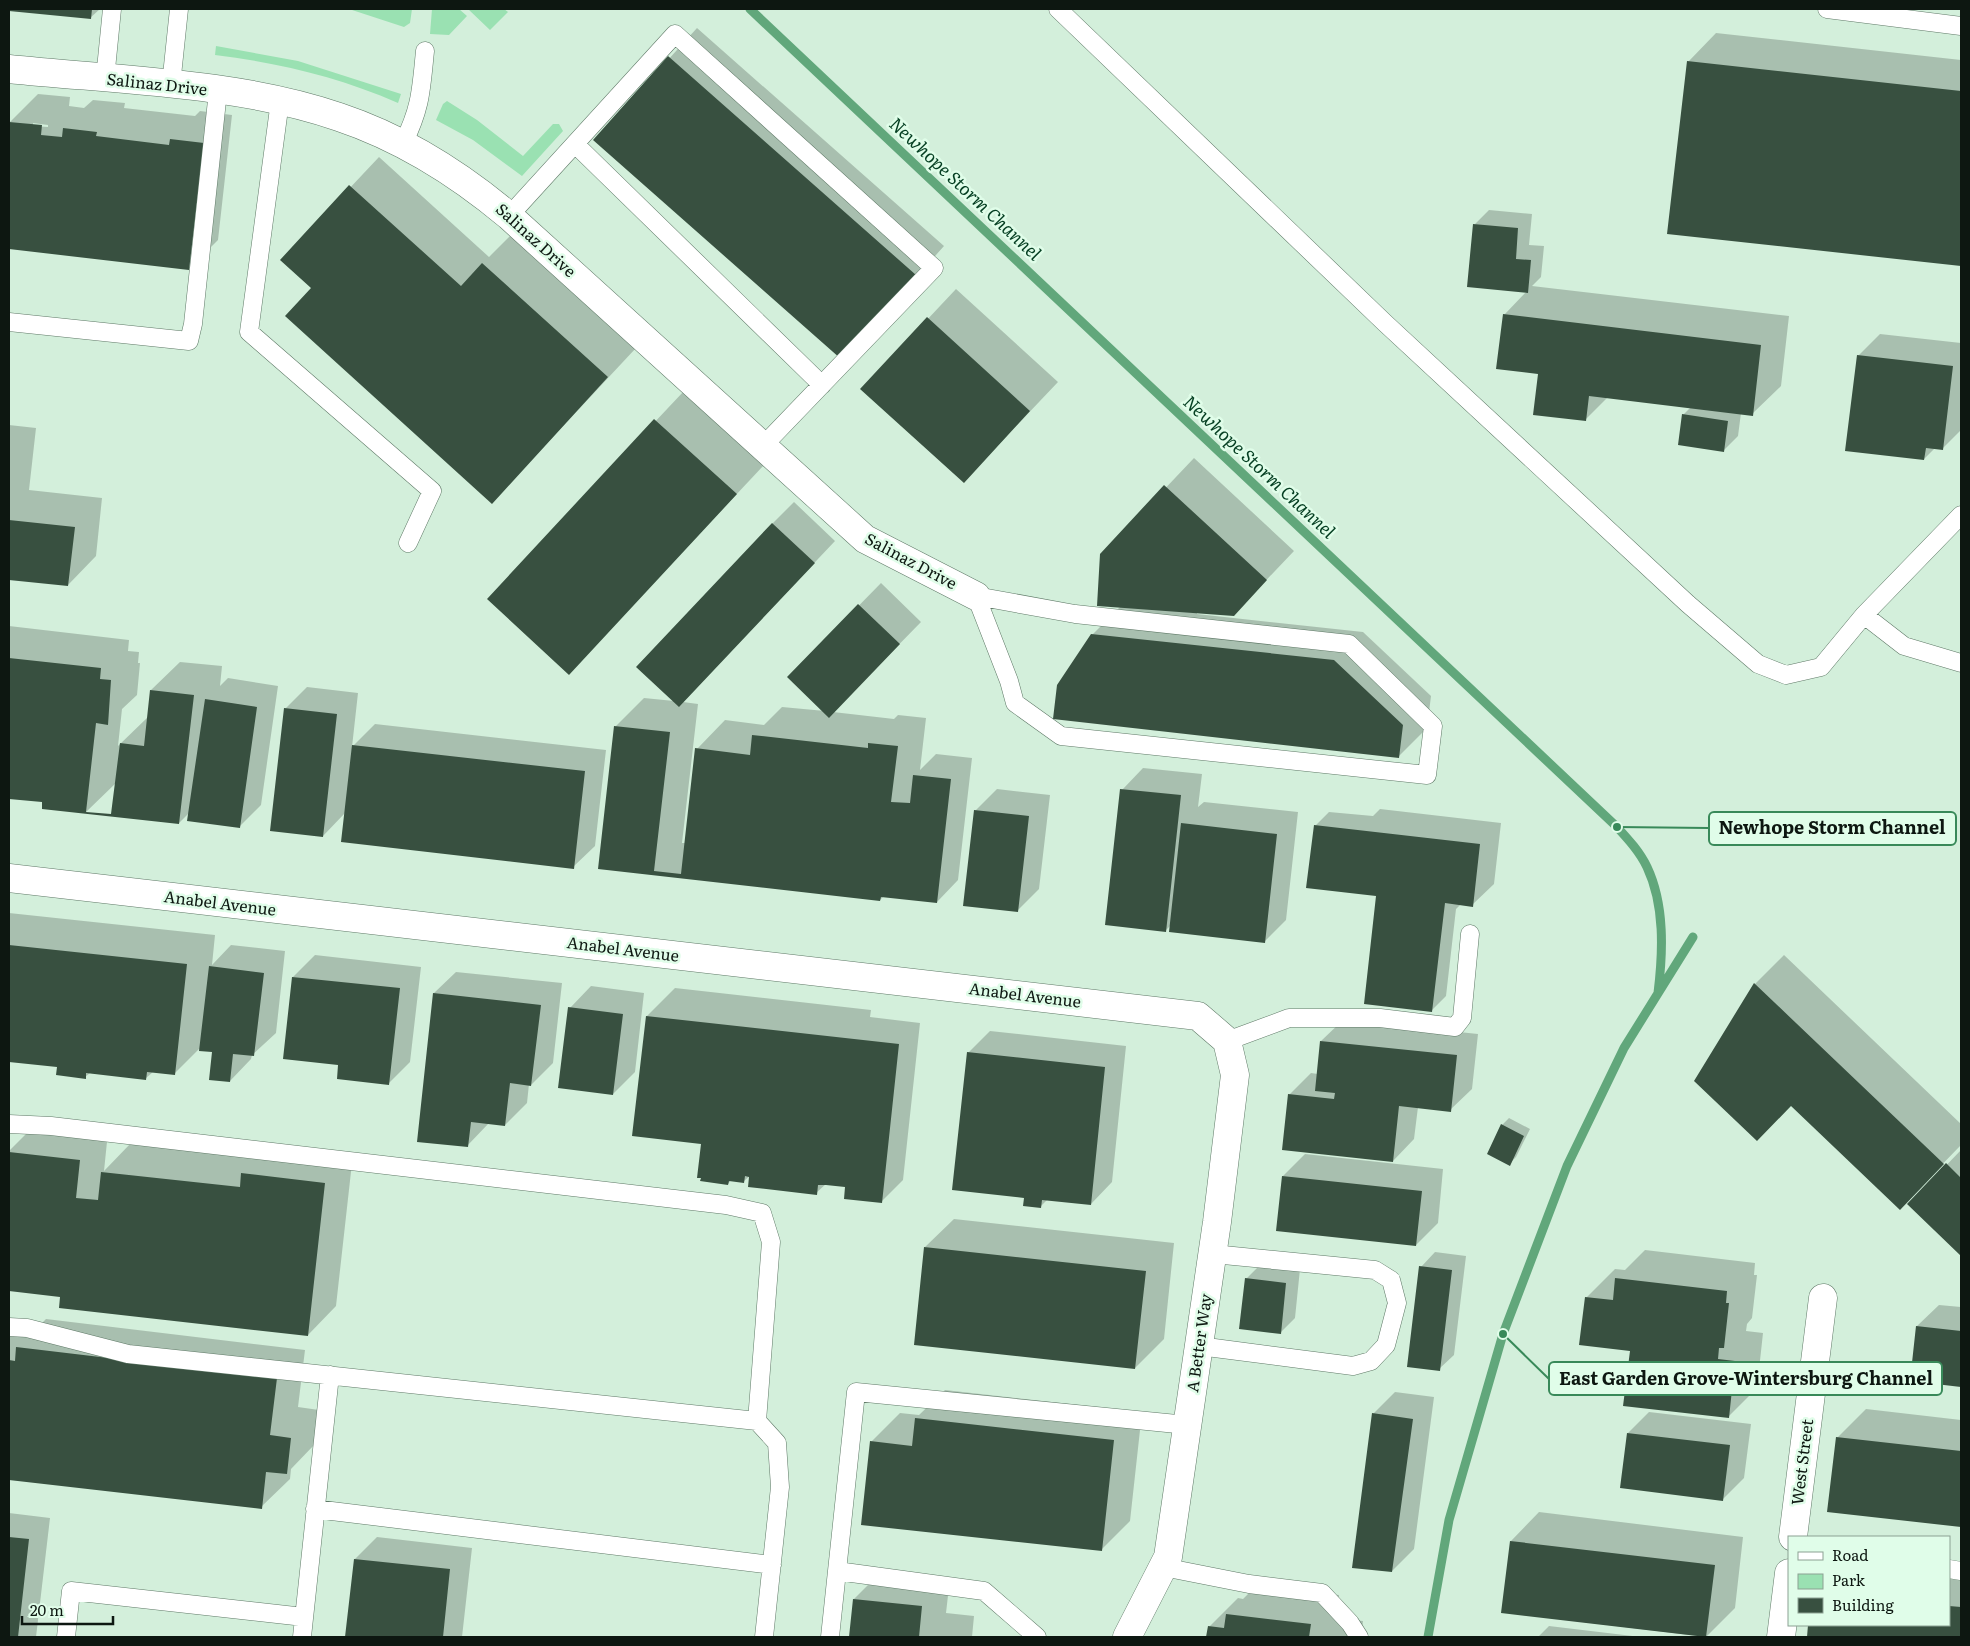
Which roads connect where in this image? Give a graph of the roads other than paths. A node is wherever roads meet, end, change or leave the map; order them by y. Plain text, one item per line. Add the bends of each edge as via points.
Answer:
1 (112, 9) edge
2 (179, 9) edge
3 (1058, 9) edge
4 (1827, 9) edge
5 (1961, 26) edge
6 (425, 51) dead end
7 (9, 69) edge
8 (105, 79) junction
9 (171, 85) junction
10 (218, 91) junction
11 (280, 101) junction
12 (403, 144) junction
13 (575, 144) junction
14 (510, 216) junction
15 (9, 322) edge
16 (822, 385) junction
17 (763, 446) junction
18 (1961, 515) edge
19 (408, 543) dead end
20 (976, 596) junction
21 (1864, 615) junction
22 (1961, 664) edge
23 (9, 878) edge
24 (1470, 934) dead end
25 (1227, 1041) junction
26 (9, 1124) edge
27 (1213, 1254) junction
28 (1823, 1298) dead end
29 (9, 1327) edge
30 (1199, 1346) junction
31 (330, 1375) junction
32 (757, 1421) junction
33 (1187, 1425) junction
34 (315, 1510) junction
35 (1793, 1536) edge
36 (772, 1565) junction
37 (1163, 1567) junction
38 (837, 1570) junction
39 (1788, 1581) edge
40 (304, 1617) junction
41 (66, 1637) edge
42 (302, 1637) edge
43 (764, 1637) edge
44 (830, 1637) edge
45 (1037, 1637) edge
46 (1127, 1637) edge
47 (1358, 1637) edge
48 (1781, 1637) edge

1 - 8 lane
2 - 9 lane
3 - 21 lane via 1385,323 1688,604 1758,664 1786,675 1821,667
4 - 5 lane
6 - 12 lane via 421,100
7 - 8 street, Salinaz Drive
8 - 9 street, Salinaz Drive
9 - 10 street, Salinaz Drive
10 - 11 street, Salinaz Drive
10 - 15 lane via 193,329 189,341
11 - 12 street, Salinaz Drive via 340,117
11 - 19 lane via 249,332 432,491
12 - 14 street, Salinaz Drive via 459,178
13 - 14 lane
13 - 16 lane
13 - 16 lane via 675,34 934,268
14 - 17 street, Salinaz Drive
16 - 17 lane
17 - 20 street, Salinaz Drive via 865,539
18 - 21 lane
20 - 20 lane via 1075,614 1349,644 1433,726 1427,775 1061,736 1015,703
21 - 22 lane via 1904,646
23 - 25 street, Anabel Avenue via 1198,1016
24 - 25 lane via 1462,1018 1455,1027 1380,1018 1289,1018
25 - 27 street, A Better Way via 1236,1074
26 - 32 lane via 51,1126 706,1203 762,1213 771,1242
27 - 30 street, A Better Way
27 - 30 lane via 1375,1270 1392,1280 1397,1303 1386,1345 1371,1361 1353,1366
28 - 35 street, West Street
29 - 31 lane via 27,1328 128,1354
30 - 33 street, A Better Way
31 - 32 lane
31 - 34 lane
32 - 36 lane via 777,1443 780,1487
33 - 37 street, A Better Way via 1168,1557
33 - 38 lane via 856,1392
34 - 36 lane
34 - 40 lane
36 - 43 lane
37 - 46 street, A Better Way
37 - 47 lane via 1250,1584 1322,1593 1350,1623
38 - 44 lane
38 - 45 lane via 984,1591
39 - 48 street
40 - 41 lane via 71,1591
40 - 42 lane

